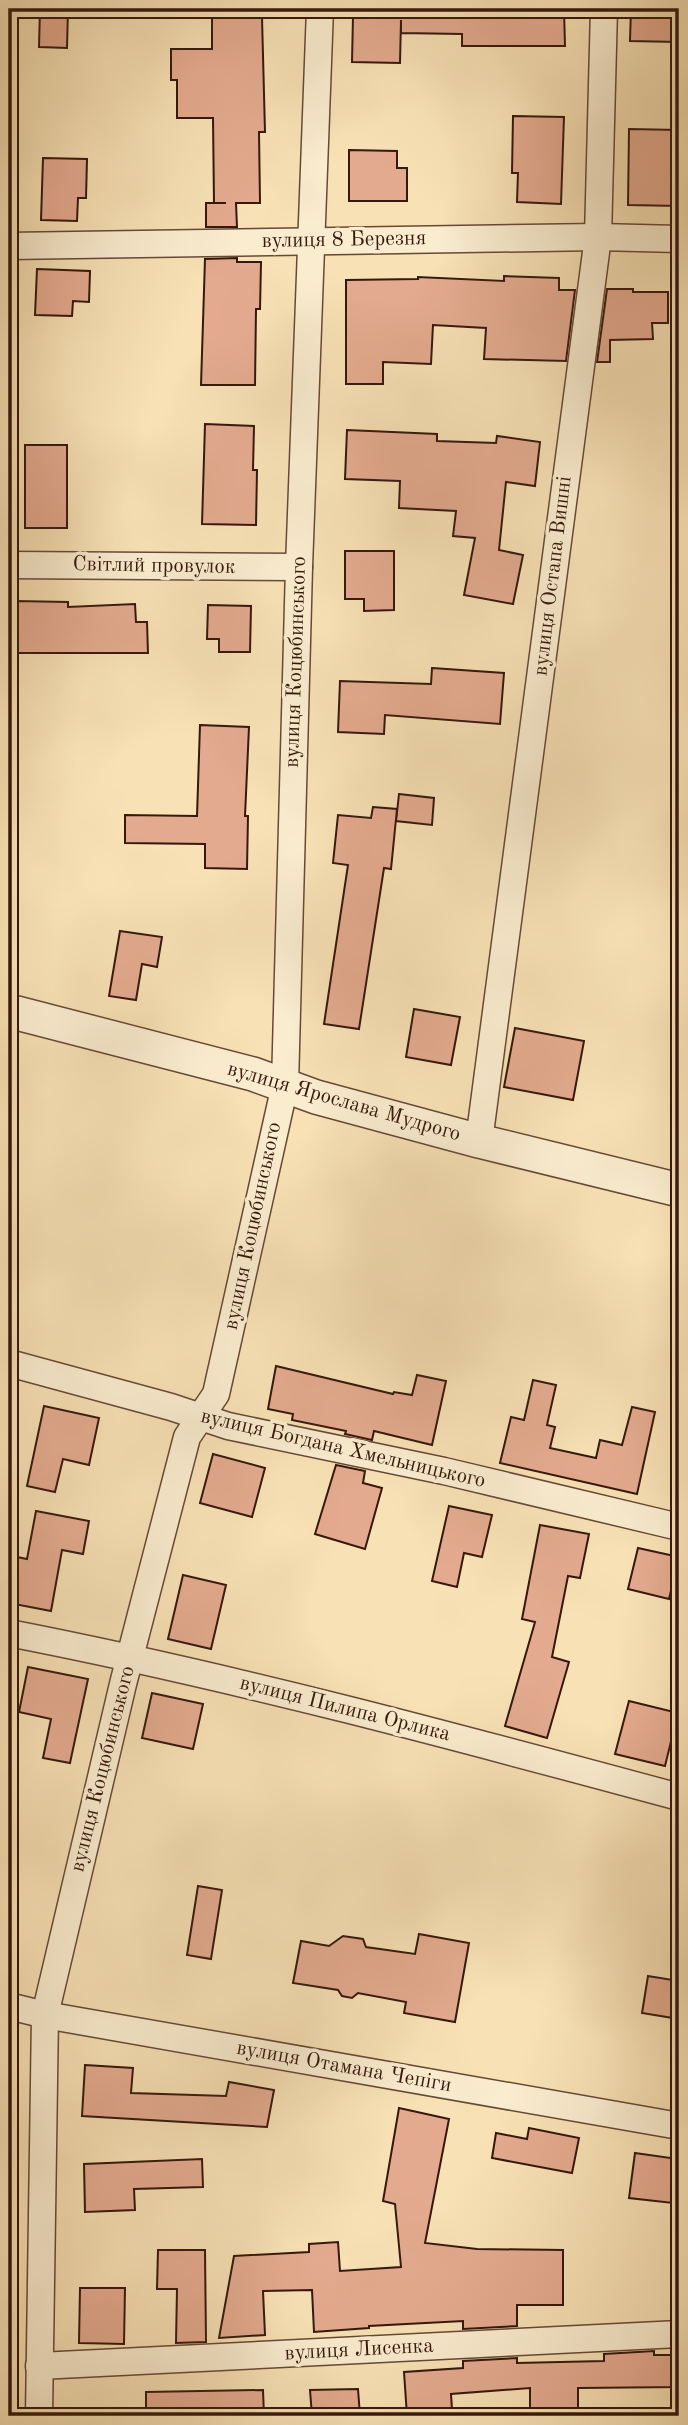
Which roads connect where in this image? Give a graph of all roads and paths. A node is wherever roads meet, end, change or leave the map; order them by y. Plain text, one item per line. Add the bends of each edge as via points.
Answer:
1 (320, 9) edge
2 (604, 9) edge
3 (598, 237) junction
4 (679, 239) edge
5 (312, 241) junction
6 (9, 246) edge
7 (9, 565) edge
8 (299, 567) junction
9 (9, 1010) edge
10 (285, 1085) junction
11 (479, 1141) junction
12 (679, 1190) edge
13 (9, 1363) edge
14 (200, 1417) junction
15 (679, 1527) edge
16 (9, 1633) edge
17 (130, 1657) junction
18 (679, 1797) edge
19 (9, 2006) edge
20 (45, 2015) junction
21 (679, 2126) edge
22 (679, 2334) edge
23 (39, 2366) junction
24 (39, 2416) edge

1 - 5 street, вулиця Коцюбинського
2 - 3 street, вулиця Остапа Вишні
3 - 4 street, вулиця 8 Березня
3 - 5 street, вулиця 8 Березня
3 - 11 street, вулиця Остапа Вишні
5 - 6 street, вулиця 8 Березня
5 - 8 street, вулиця Коцюбинського
7 - 8 street, Світлий провулок
8 - 10 street, вулиця Коцюбинського
9 - 10 street, вулиця Ярослава Мудрого
10 - 11 street, вулиця Ярослава Мудрого
10 - 14 street, вулиця Коцюбинського via 216,1394
11 - 12 street, вулиця Ярослава Мудрого
13 - 14 street, вулиця Богдана Хмельницького
14 - 15 street, вулиця Богдана Хмельницького
14 - 17 street, вулиця Коцюбинського via 187,1437
16 - 17 street, вулиця Пилипа Орлика
17 - 18 street, вулиця Пилипа Орлика
17 - 20 street, вулиця Коцюбинського
19 - 20 street, вулиця Отамана Чепіги
20 - 21 street, вулиця Отамана Чепіги
20 - 23 street, вулиця Коцюбинського
22 - 23 street, вулиця Лисенка
23 - 24 street, вулиця Коцюбинського

